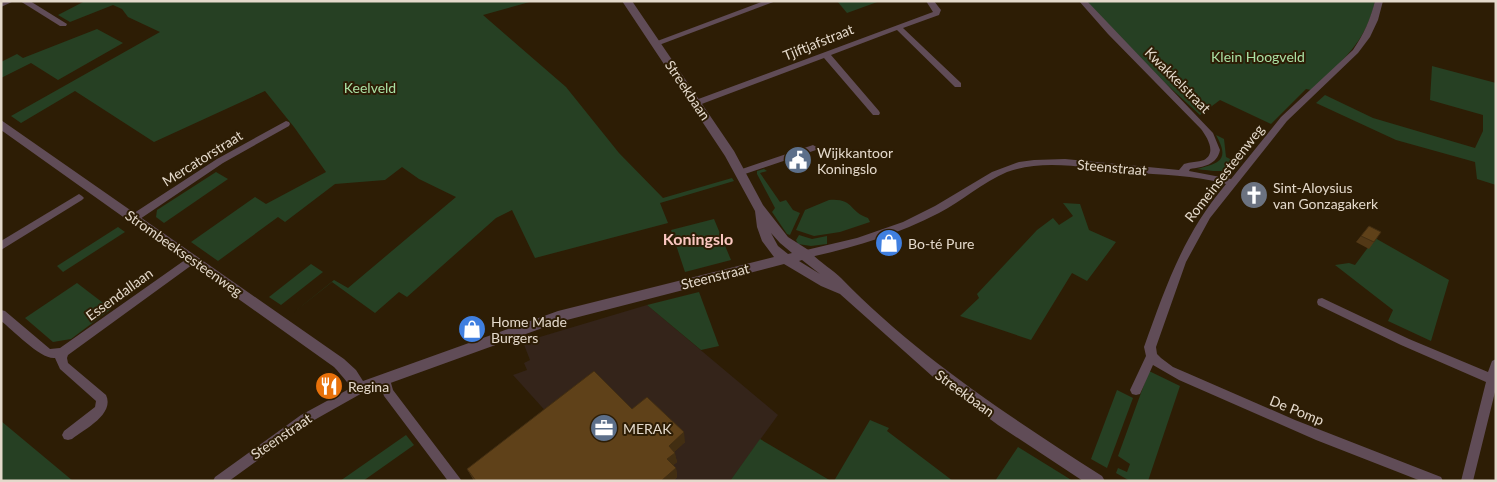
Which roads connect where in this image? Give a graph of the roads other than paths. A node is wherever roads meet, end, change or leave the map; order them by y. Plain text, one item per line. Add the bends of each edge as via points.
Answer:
1 (10, 1) edge
2 (24, 1) edge
3 (628, 1) edge
4 (771, 1) edge
5 (930, 1) edge
6 (1083, 1) edge
7 (1379, 1) edge
8 (1, 5) edge
9 (63, 24) dead end
10 (898, 27) junction
11 (656, 43) junction
12 (826, 56) junction
13 (958, 85) dead end
14 (696, 103) junction
15 (876, 113) dead end
16 (1, 124) edge
17 (286, 124) dead end
18 (813, 148) dead end
19 (742, 172) junction
20 (1182, 173) junction
21 (1233, 183) junction
22 (79, 198) dead end
23 (759, 208) junction
24 (134, 218) junction
25 (1, 246) edge
26 (806, 254) junction
27 (787, 258) junction
28 (192, 259) junction
29 (844, 290) junction
30 (1322, 302) dead end
31 (1, 314) edge
32 (63, 352) junction
33 (1152, 356) junction
34 (1496, 364) edge
35 (385, 380) junction
36 (1492, 380) junction
37 (360, 388) junction
38 (1136, 390) dead end
39 (68, 435) dead end
40 (1468, 480) edge
41 (219, 481) edge
42 (456, 481) edge
43 (1097, 481) edge
44 (1437, 481) edge

1 - 8 street
2 - 9 street
3 - 11 street, Streekbaan
4 - 11 street
5 - 10 street, Tjiftjafstraat via 936,13
6 - 20 street, Kwakkelstraat via 1211,136 1215,148 1211,159 1188,166
7 - 21 street, Romeinsesteenweg via 1367,35 1352,58 1287,116
10 - 12 street, Tjiftjafstraat
10 - 13 street
11 - 14 street, Streekbaan
12 - 14 street, Tjiftjafstraat
12 - 15 street
14 - 19 street, Streekbaan
16 - 24 street, Strombeeksesteenweg
17 - 24 street, Mercatorstraat via 220,161
18 - 19 street
19 - 23 street, Streekbaan
20 - 21 street, Steenstraat
20 - 26 street, Steenstraat via 1054,162 1021,165 993,175 913,222 868,239
21 - 33 street, Romeinsesteenweg via 1204,220 1184,256 1150,347
22 - 25 street
23 - 26 street, Streekbaan via 784,240
23 - 27 street, Streekbaan via 771,244
24 - 28 street, Strombeeksesteenweg
26 - 27 street, Steenstraat
26 - 29 street, Streekbaan
27 - 29 street, Streekbaan
27 - 35 street, Steenstraat via 566,314
28 - 32 street, Essendallaan
28 - 37 street, Strombeeksesteenweg via 339,363
29 - 43 street, Streekbaan via 944,378 1034,442
30 - 36 street
31 - 32 street via 46,352
32 - 39 street via 64,366 103,403 99,411
33 - 38 street, Romeinsesteenweg
33 - 44 street, De Pomp via 1168,369 1232,399
34 - 36 street
35 - 37 street, Steenstraat
35 - 42 street via 388,392
36 - 40 street
37 - 41 street, Steenstraat via 305,419

